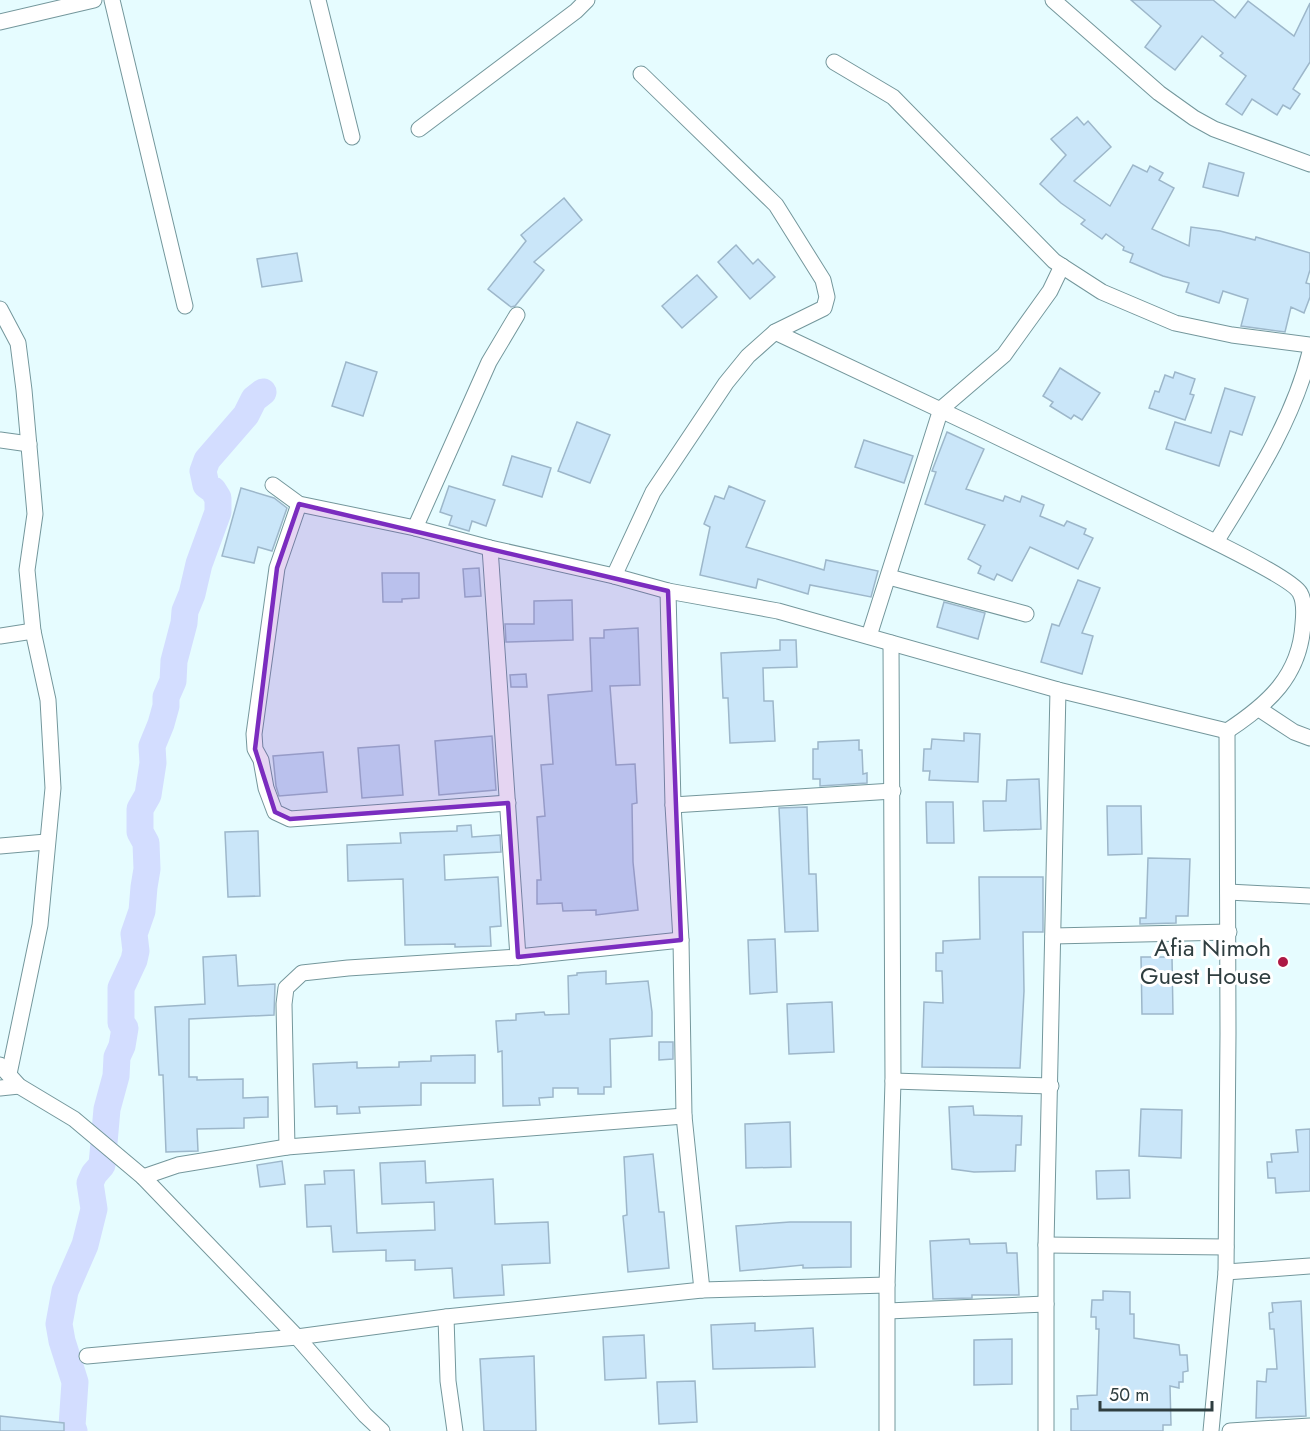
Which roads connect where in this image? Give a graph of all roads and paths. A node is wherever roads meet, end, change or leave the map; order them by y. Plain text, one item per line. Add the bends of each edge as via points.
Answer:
1 (94, 0) edge
2 (112, 0) edge
3 (318, 0) edge
4 (587, 0) edge
5 (1053, 0) edge
6 (0, 22) edge
7 (834, 62) dead end
8 (641, 74) dead end
9 (419, 129) dead end
10 (352, 137) dead end
11 (1310, 164) edge
12 (1062, 266) junction
13 (185, 306) dead end
14 (0, 309) edge
15 (518, 315) dead end
16 (775, 332) junction
17 (1310, 345) edge
18 (1310, 352) edge
19 (941, 409) junction
20 (0, 440) edge
21 (28, 444) junction
22 (273, 485) dead end
23 (299, 504) junction
24 (415, 528) junction
25 (1216, 542) junction
26 (490, 548) junction
27 (614, 576) junction
28 (889, 577) junction
29 (668, 591) junction
30 (1026, 614) dead end
31 (33, 631) junction
32 (0, 636) edge
33 (869, 636) junction
34 (891, 643) junction
35 (1058, 690) junction
36 (1260, 709) junction
37 (1227, 730) junction
38 (1310, 738) edge
39 (893, 791) junction
40 (508, 803) junction
41 (673, 805) junction
42 (46, 842) junction
43 (0, 846) edge
44 (1228, 891) junction
45 (1310, 896) edge
46 (1228, 932) junction
47 (1053, 936) junction
48 (681, 940) junction
49 (519, 957) junction
50 (9, 1075) edge
51 (892, 1081) junction
52 (1051, 1086) junction
53 (0, 1088) edge
54 (684, 1116) junction
55 (287, 1147) junction
56 (143, 1177) junction
57 (1046, 1245) junction
58 (1226, 1247) junction
59 (1310, 1266) edge
60 (1226, 1272) junction
61 (887, 1286) junction
62 (702, 1290) junction
63 (1046, 1304) junction
64 (888, 1311) junction
65 (446, 1317) junction
66 (297, 1337) junction
67 (87, 1356) dead end
68 (1310, 1426) edge
69 (382, 1431) edge
70 (455, 1431) edge
71 (887, 1431) edge
72 (1046, 1431) edge
73 (1211, 1431) edge
74 (1230, 1431) edge

1 - 6 street
2 - 13 street
3 - 10 street
4 - 9 street
5 - 11 street via 1159,93 1194,118
7 - 12 street via 893,97
8 - 16 street via 776,205 823,280 827,297 824,309
12 - 17 street via 1102,292 1175,323
12 - 19 street via 1037,311 1004,355
14 - 21 street via 18,343
15 - 24 street via 489,362
16 - 19 street
16 - 27 street via 726,383 653,492
18 - 25 street via 1305,375 1278,435
19 - 25 street
19 - 28 street
20 - 21 street
21 - 31 street via 35,514 27,570
22 - 23 street
23 - 24 street
23 - 40 street via 277,568 254,734 274,812 290,819
24 - 26 street
25 - 36 street via 1299,590 1303,599 1303,633 1288,676
26 - 27 street
26 - 40 street
27 - 29 street
28 - 30 street
28 - 33 street
29 - 33 street via 778,611
29 - 41 street
31 - 32 street
31 - 42 street via 48,700 53,788
33 - 34 street
34 - 35 street
34 - 39 street
35 - 37 street
35 - 47 street
36 - 37 street
36 - 38 street
37 - 44 street
39 - 41 street
39 - 51 street
40 - 49 street
41 - 48 street
42 - 43 street
42 - 50 street via 40,925
44 - 45 street
44 - 46 street
46 - 47 street
46 - 58 street
47 - 52 street
48 - 49 street
48 - 54 street
49 - 55 street via 302,973 286,988 284,1004
50 - 53 street
50 - 56 street via 74,1119
51 - 52 street
51 - 61 street
52 - 57 street
54 - 55 street
54 - 62 street
55 - 56 street via 178,1165
56 - 66 street
57 - 58 street
57 - 63 street
58 - 60 street
59 - 60 street
60 - 73 street
61 - 62 street
61 - 64 street
62 - 65 street
63 - 64 street
63 - 72 street
64 - 71 street
65 - 66 street
65 - 70 street via 448,1381
66 - 67 street
66 - 69 street
68 - 74 street

